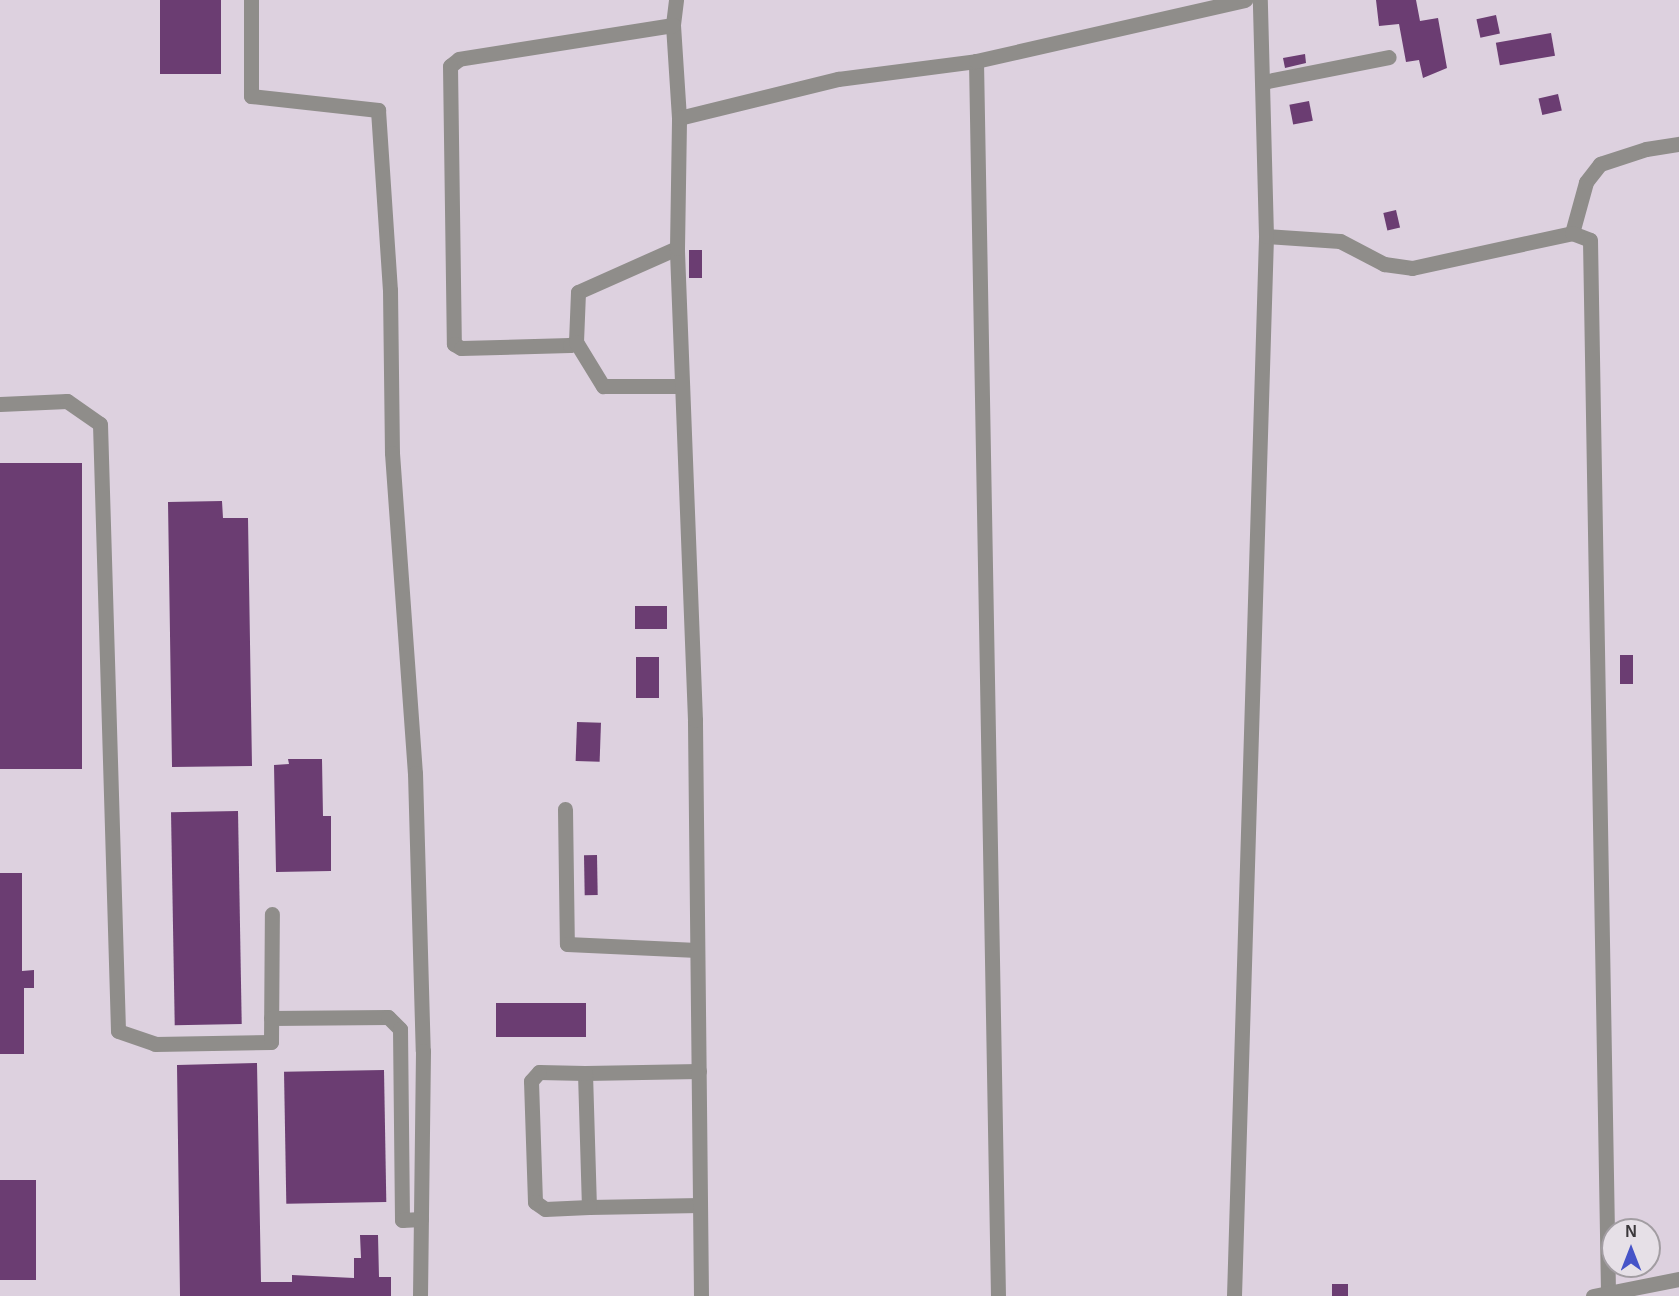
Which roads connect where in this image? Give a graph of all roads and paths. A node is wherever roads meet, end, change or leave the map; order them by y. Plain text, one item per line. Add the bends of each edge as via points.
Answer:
1 (251, 0) edge
2 (676, 0) edge
3 (1245, 0) edge
4 (1260, 0) edge
5 (673, 25) junction
6 (1389, 57) dead end
7 (976, 61) junction
8 (1263, 82) junction
9 (679, 118) junction
10 (1679, 144) edge
11 (1572, 233) junction
12 (1266, 236) junction
13 (677, 248) junction
14 (576, 342) junction
15 (682, 386) junction
16 (0, 404) edge
17 (565, 809) dead end
18 (272, 914) dead end
19 (697, 950) junction
20 (271, 1018) junction
21 (699, 1071) junction
22 (585, 1073) junction
23 (700, 1205) junction
24 (589, 1207) junction
25 (421, 1220) junction
26 (1679, 1279) edge
27 (1600, 1295) edge
28 (420, 1296) edge
29 (701, 1296) edge
30 (998, 1296) edge
31 (1234, 1296) edge

1 - 25 lane via 251,96 378,110 390,290 392,453 416,773 423,1051
2 - 5 lane
3 - 7 lane
4 - 8 lane
5 - 9 lane
5 - 14 lane via 459,59 450,66 454,344 461,348
6 - 8 lane
7 - 9 lane via 838,79
7 - 30 lane
8 - 12 lane
9 - 13 lane
10 - 11 lane via 1646,148 1600,164 1586,182
11 - 12 lane via 1412,268 1384,264 1340,241
11 - 27 lane via 1590,240
12 - 31 lane
13 - 14 lane via 578,291
13 - 15 lane
14 - 15 lane via 603,386
15 - 19 lane via 695,720
16 - 20 lane via 67,401 99,424 118,1031 155,1044 271,1042
17 - 19 lane via 567,944
18 - 20 lane
19 - 21 lane
20 - 25 lane via 388,1017 400,1029 402,1220
21 - 22 lane
21 - 23 lane
22 - 24 lane
22 - 24 lane via 539,1072 531,1081 535,1202 545,1209
23 - 24 lane
23 - 29 lane
25 - 28 lane
26 - 27 lane

